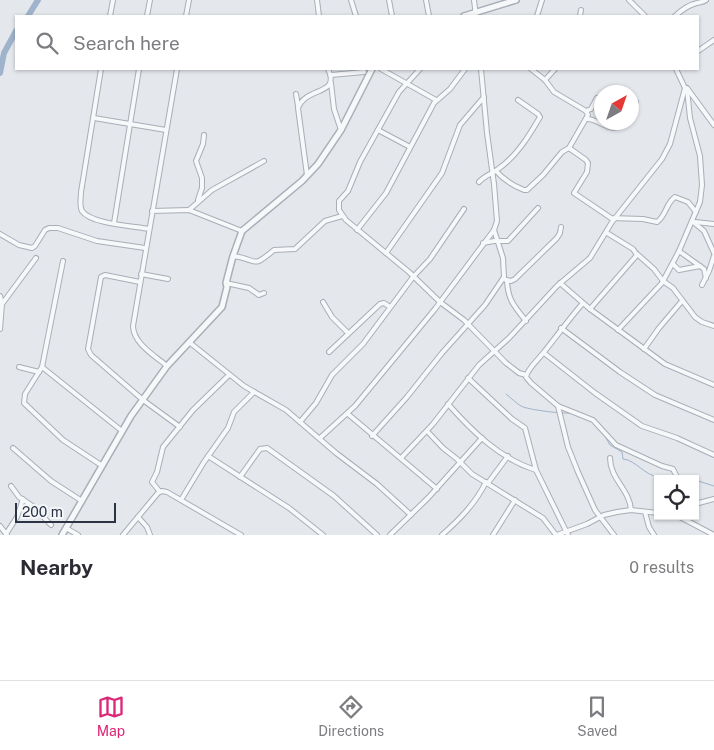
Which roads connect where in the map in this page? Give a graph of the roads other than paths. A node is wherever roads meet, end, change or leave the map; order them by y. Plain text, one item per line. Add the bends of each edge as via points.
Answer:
1 (114, 0) edge
2 (150, 0) edge
3 (188, 0) edge
4 (317, 0) edge
5 (351, 0) edge
6 (390, 0) edge
7 (426, 0) edge
8 (474, 0) edge
9 (516, 0) edge
10 (542, 0) edge
11 (629, 0) edge
12 (691, 0) edge
13 (706, 0) edge
14 (695, 4) junction
15 (581, 10) dead end
16 (476, 14) edge
17 (110, 15) edge
18 (148, 15) edge
19 (186, 15) edge
20 (319, 15) edge
21 (356, 15) edge
22 (392, 15) edge
23 (429, 15) edge
24 (537, 15) edge
25 (580, 15) edge
26 (644, 15) edge
27 (676, 15) edge
28 (714, 40) edge
29 (699, 50) edge
30 (101, 70) edge
31 (139, 70) edge
32 (177, 70) edge
33 (328, 70) edge
34 (364, 70) edge
35 (371, 70) edge
36 (383, 70) edge
37 (419, 70) edge
38 (464, 70) edge
39 (482, 70) edge
40 (532, 70) edge
41 (554, 70) edge
42 (677, 70) edge
43 (331, 75) junction
44 (366, 80) junction
45 (545, 80) junction
46 (330, 82) junction
47 (406, 84) junction
48 (684, 84) junction
49 (687, 89) junction
50 (296, 94) dead end
51 (484, 98) junction
52 (436, 100) junction
53 (518, 100) dead end
54 (594, 104) edge
55 (298, 108) junction
56 (586, 111) junction
57 (94, 118) junction
58 (586, 119) junction
59 (594, 120) edge
60 (130, 125) junction
61 (714, 126) edge
62 (166, 130) junction
63 (340, 130) junction
64 (378, 130) junction
65 (204, 135) dead end
66 (410, 147) junction
67 (568, 148) junction
68 (264, 161) dead end
69 (494, 171) junction
70 (307, 175) junction
71 (479, 182) dead end
72 (197, 202) junction
73 (538, 208) dead end
74 (464, 209) dead end
75 (189, 210) junction
76 (152, 211) junction
77 (696, 212) junction
78 (342, 216) junction
79 (615, 219) junction
80 (692, 221) junction
81 (114, 223) junction
82 (712, 224) edge
83 (561, 227) dead end
84 (149, 229) junction
85 (357, 230) junction
86 (494, 230) junction
87 (242, 231) junction
88 (607, 233) junction
89 (0, 234) edge
90 (706, 235) junction
91 (498, 241) junction
92 (483, 243) junction
93 (146, 248) junction
94 (679, 251) junction
95 (386, 253) junction
96 (636, 253) junction
97 (714, 254) edge
98 (233, 256) junction
99 (36, 258) dead end
100 (63, 260) dead end
101 (673, 264) junction
102 (701, 266) junction
103 (141, 274) junction
104 (413, 277) junction
105 (706, 278) junction
106 (168, 279) dead end
107 (505, 280) junction
108 (663, 281) junction
109 (140, 282) junction
110 (226, 283) junction
111 (560, 283) junction
112 (702, 285) dead end
113 (264, 293) dead end
114 (0, 296) edge
115 (682, 300) junction
116 (324, 302) dead end
117 (440, 302) junction
118 (583, 303) junction
119 (2, 304) junction
120 (390, 307) junction
121 (590, 308) junction
122 (526, 321) junction
123 (468, 324) junction
124 (714, 326) edge
125 (561, 328) junction
126 (0, 329) edge
127 (618, 330) junction
128 (348, 333) junction
129 (189, 342) junction
130 (644, 349) junction
131 (494, 351) junction
132 (329, 352) dead end
133 (544, 353) junction
134 (167, 366) junction
135 (19, 367) dead end
136 (42, 367) junction
137 (39, 372) junction
138 (229, 375) junction
139 (526, 375) junction
140 (468, 378) junction
141 (714, 384) edge
142 (244, 386) junction
143 (254, 392) junction
144 (143, 400) junction
145 (244, 402) junction
146 (448, 404) junction
147 (558, 406) junction
148 (348, 414) junction
149 (714, 420) edge
150 (300, 422) junction
151 (180, 427) junction
152 (122, 431) junction
153 (427, 431) junction
154 (372, 436) junction
155 (320, 438) junction
156 (482, 438) junction
157 (13, 448) dead end
158 (714, 455) edge
159 (208, 456) junction
160 (508, 456) junction
161 (401, 458) junction
162 (610, 458) dead end
163 (461, 463) junction
164 (102, 465) junction
165 (536, 470) junction
166 (676, 475) edge
167 (240, 477) junction
168 (487, 483) junction
169 (11, 486) dead end
170 (437, 489) junction
171 (160, 492) junction
172 (23, 499) junction
173 (714, 499) edge
174 (181, 500) junction
175 (515, 500) junction
176 (82, 501) junction
177 (699, 503) edge
178 (631, 510) junction
179 (645, 512) junction
180 (654, 513) edge
181 (411, 515) junction
182 (138, 517) junction
183 (600, 517) junction
184 (686, 520) edge
185 (51, 525) dead end
186 (0, 526) edge
187 (66, 528) junction
188 (7, 534) edge
189 (567, 534) edge
190 (62, 535) edge
191 (78, 535) edge
192 (123, 535) edge
193 (150, 535) edge
194 (241, 535) edge
195 (323, 535) edge
196 (378, 535) edge
197 (390, 535) edge
198 (442, 535) edge
199 (493, 535) edge
200 (556, 535) edge
201 (614, 535) edge
202 (654, 535) edge
203 (714, 535) edge

1 - 17 street
2 - 18 street
3 - 19 street
4 - 20 street
5 - 21 street
6 - 22 street
7 - 23 street
8 - 16 street
9 - 16 street
10 - 24 street
11 - 26 street
12 - 14 street
13 - 14 street
14 - 27 street
15 - 25 street
28 - 29 street
30 - 57 street
31 - 60 street
32 - 62 street
33 - 43 street
34 - 43 street
34 - 44 street
35 - 44 street
36 - 47 street
37 - 47 street
38 - 52 street via 450,89
39 - 51 street
40 - 45 street
41 - 45 street
42 - 48 street
43 - 46 street
44 - 63 street
45 - 56 street via 554,92
46 - 55 street via 325,89 305,98
46 - 63 street
47 - 52 street
47 - 64 street
48 - 49 street
48 - 79 street via 667,151
49 - 61 street
49 - 77 street via 690,118 700,156 702,184
50 - 55 street
51 - 69 street
51 - 95 street via 460,125 442,173
52 - 66 street
53 - 69 street via 540,117 522,144
54 - 56 street
55 - 70 street
56 - 58 street
57 - 60 street
57 - 81 street via 81,208 94,219
58 - 59 street
58 - 67 street
60 - 62 street
60 - 81 street
62 - 76 street
63 - 70 street
64 - 66 street
64 - 78 street via 348,192 339,202
65 - 72 street via 196,161 202,178
66 - 85 street via 386,193
67 - 69 street via 525,190
67 - 79 street via 588,164 587,172 574,193
68 - 72 street
69 - 71 street
69 - 86 street via 497,221
70 - 87 street
72 - 75 street
73 - 91 street via 509,241
74 - 104 street via 430,259
75 - 76 street
75 - 87 street
76 - 84 street
77 - 79 street via 688,202 675,197 670,200 659,222
77 - 80 street
78 - 85 street
78 - 98 street via 325,221 295,250 274,250 258,262
79 - 88 street
80 - 82 street
80 - 90 street
80 - 94 street
81 - 84 street
82 - 90 street via 707,227
83 - 107 street via 557,238 516,279
84 - 93 street
85 - 95 street
86 - 91 street
86 - 92 street
87 - 98 street
88 - 96 street
88 - 111 street via 590,258
89 - 93 street via 21,246 32,248 45,230 54,228 97,241
90 - 97 street
91 - 92 street
91 - 107 street
92 - 117 street
93 - 103 street
94 - 101 street
94 - 102 street
95 - 104 street
96 - 108 street
96 - 121 street via 636,257
97 - 105 street
98 - 110 street
99 - 119 street
100 - 136 street
101 - 102 street via 679,270
101 - 108 street
102 - 105 street
103 - 106 street
103 - 109 street
104 - 117 street
104 - 120 street
105 - 112 street
107 - 122 street via 510,302
107 - 123 street
108 - 115 street
108 - 127 street
109 - 134 street via 133,332 140,343
109 - 144 street via 102,276 88,349
110 - 113 street via 249,288 259,295
110 - 129 street via 222,307
111 - 118 street
111 - 122 street
114 - 119 street
115 - 124 street via 699,320
115 - 130 street
116 - 128 street via 332,317
117 - 123 street
117 - 148 street
118 - 121 street
118 - 125 street
119 - 126 street
120 - 128 street via 380,304
120 - 150 street via 362,344 332,375 316,403
121 - 127 street
122 - 131 street
123 - 131 street
123 - 154 street
125 - 133 street
125 - 149 street via 655,395
127 - 130 street
128 - 132 street
129 - 134 street
129 - 138 street
130 - 141 street via 672,368
131 - 139 street via 519,373
131 - 140 street
133 - 139 street
133 - 158 street via 642,426
134 - 144 street
135 - 137 street
136 - 137 street
136 - 152 street
137 - 164 street via 24,397 25,406 63,440
138 - 142 street
138 - 151 street
139 - 147 street
140 - 146 street
140 - 165 street via 524,426
142 - 143 street
142 - 145 street
143 - 145 street
143 - 150 street via 281,406
144 - 151 street
144 - 152 street
145 - 159 street via 234,412 230,425
146 - 153 street
146 - 156 street
147 - 166 street via 593,420 616,446 673,469
147 - 183 street via 574,462
148 - 154 street
148 - 155 street
150 - 155 street
151 - 171 street via 162,450 152,482
152 - 164 street
153 - 161 street
153 - 163 street
154 - 161 street
155 - 181 street
156 - 160 street
156 - 163 street
157 - 176 street
159 - 167 street
159 - 174 street
160 - 165 street
160 - 168 street
161 - 170 street
162 - 178 street via 612,472 629,498
163 - 168 street
163 - 170 street
164 - 176 street
165 - 189 street
167 - 195 street via 289,508
167 - 196 street via 260,449 267,448 334,496
168 - 175 street
168 - 198 street via 467,512
169 - 172 street
170 - 181 street
171 - 174 street via 165,491
171 - 182 street
172 - 185 street
172 - 188 street
173 - 177 street
174 - 194 street
175 - 199 street
175 - 200 street via 543,518
176 - 187 street
178 - 179 street
178 - 183 street
179 - 180 street
179 - 202 street
181 - 197 street
182 - 192 street
182 - 193 street
183 - 189 street
183 - 201 street
184 - 203 street
186 - 188 street
187 - 190 street
187 - 191 street
189 - 200 street

